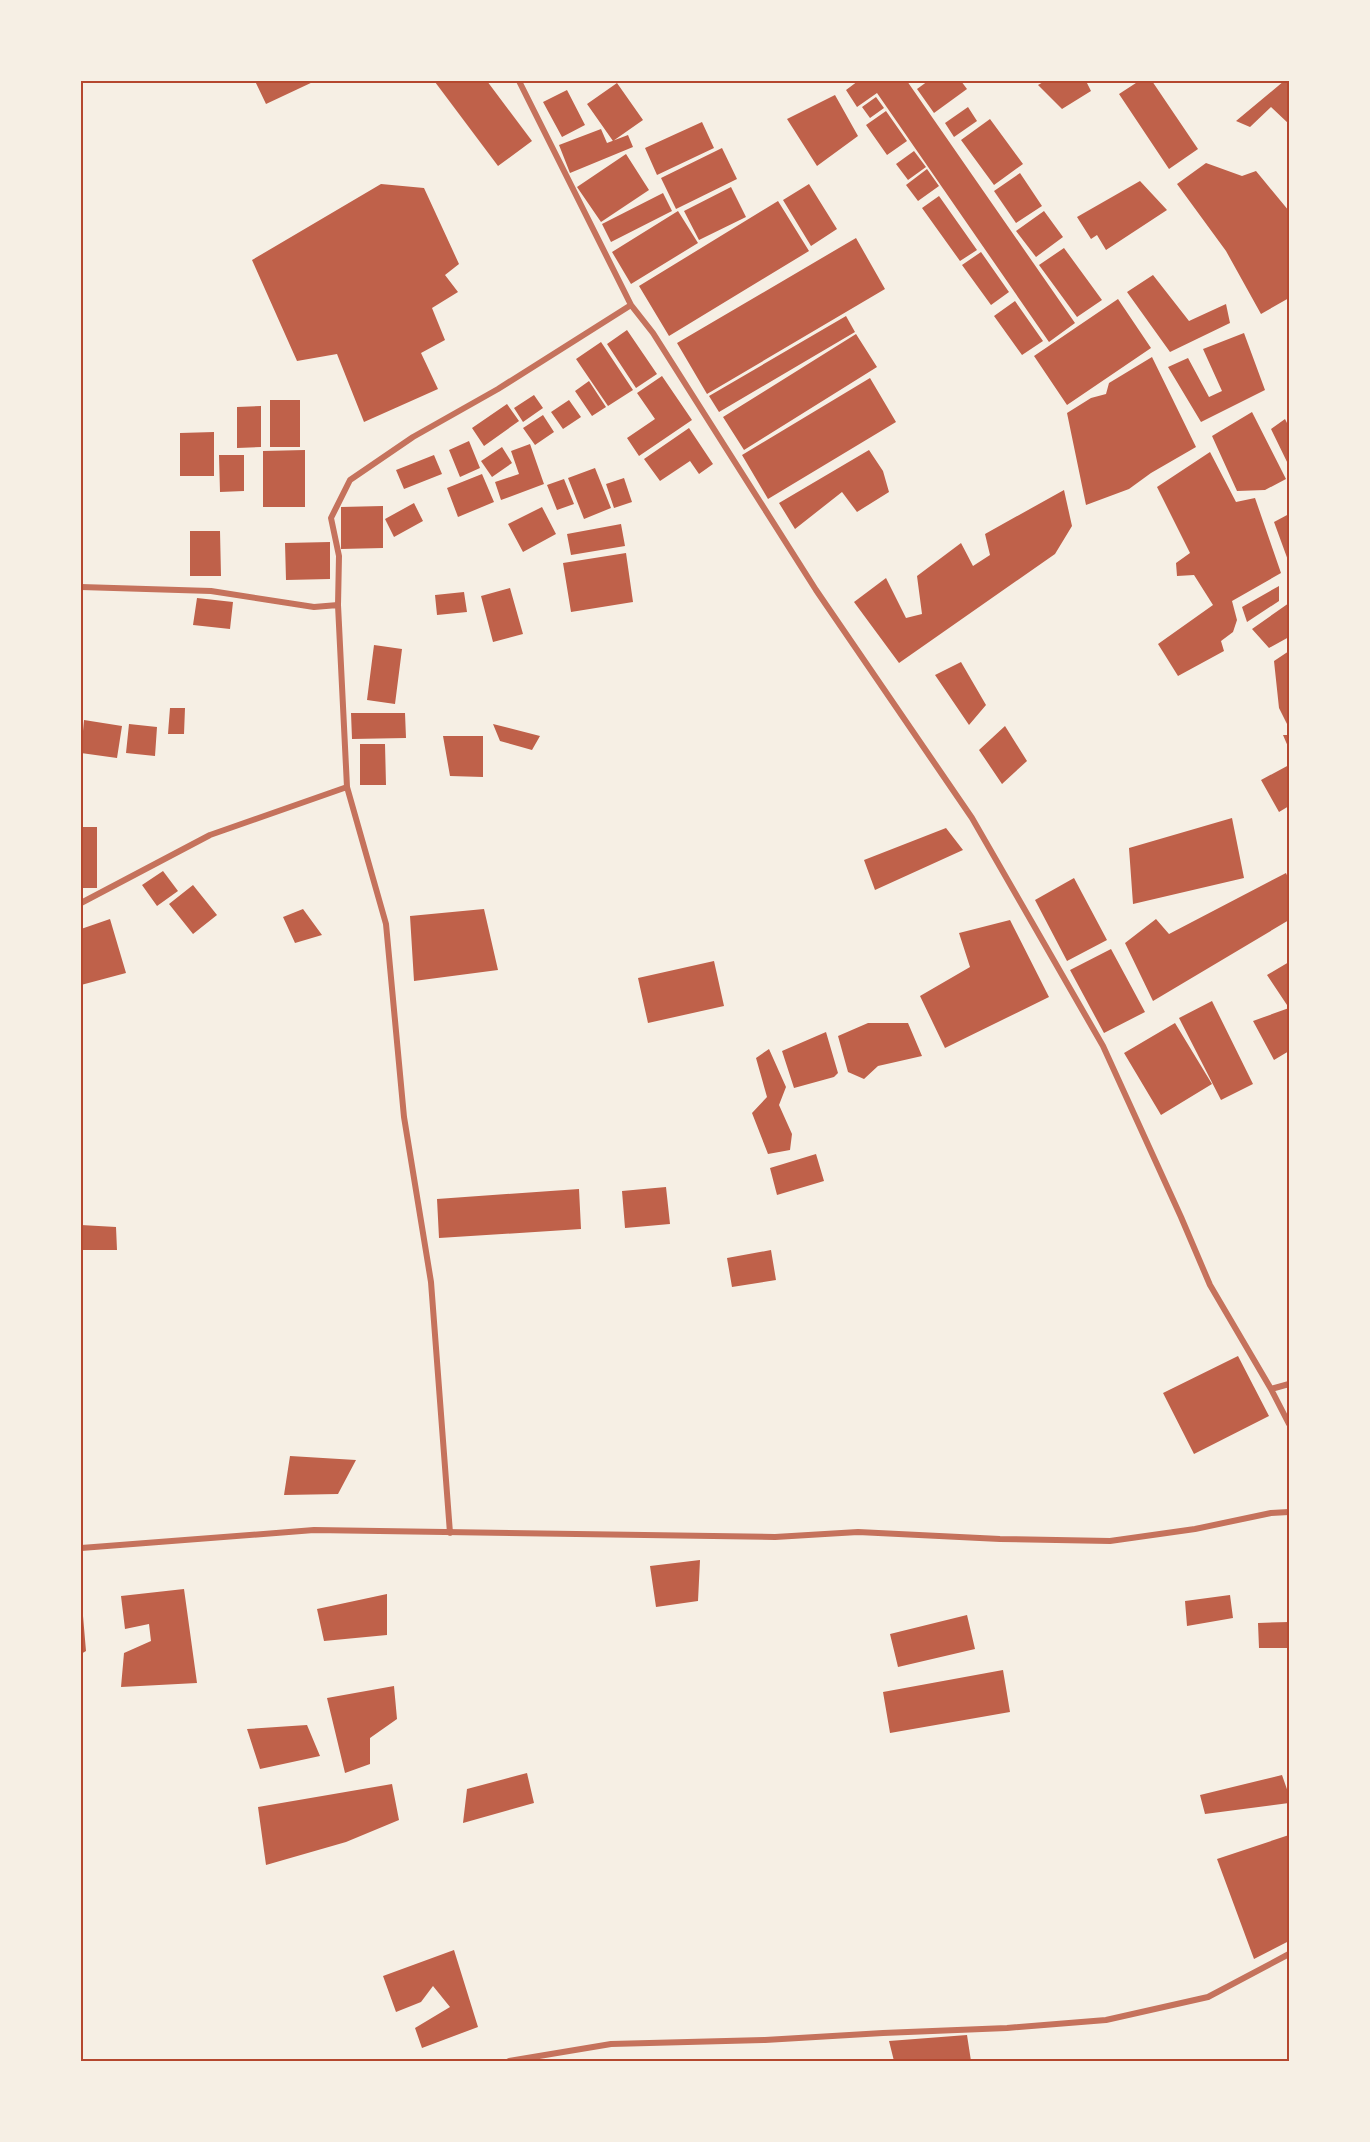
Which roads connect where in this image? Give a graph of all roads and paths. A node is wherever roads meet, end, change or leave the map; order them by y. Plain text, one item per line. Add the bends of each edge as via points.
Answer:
1 (519, 81) edge
2 (631, 305) junction
3 (81, 587) edge
4 (338, 605) junction
5 (347, 787) junction
6 (81, 903) edge
7 (1289, 1384) edge
8 (1271, 1389) junction
9 (1289, 1424) edge
10 (1289, 1512) edge
11 (450, 1533) junction
12 (81, 1548) edge
13 (1289, 1954) edge
14 (509, 2061) edge

1 - 2 street
2 - 4 street via 413,437 350,480 331,518 339,556
2 - 8 street via 653,333 816,590 972,818 1104,1046 1210,1285
3 - 4 street via 211,591 314,607
4 - 5 street
5 - 6 street via 210,835
5 - 11 street via 386,924 404,1117 431,1282
7 - 8 street
8 - 9 street
10 - 11 street via 1110,1541 858,1532 775,1537
11 - 12 street via 314,1530
13 - 14 street via 1208,1998 1106,2020 765,2040 611,2044

